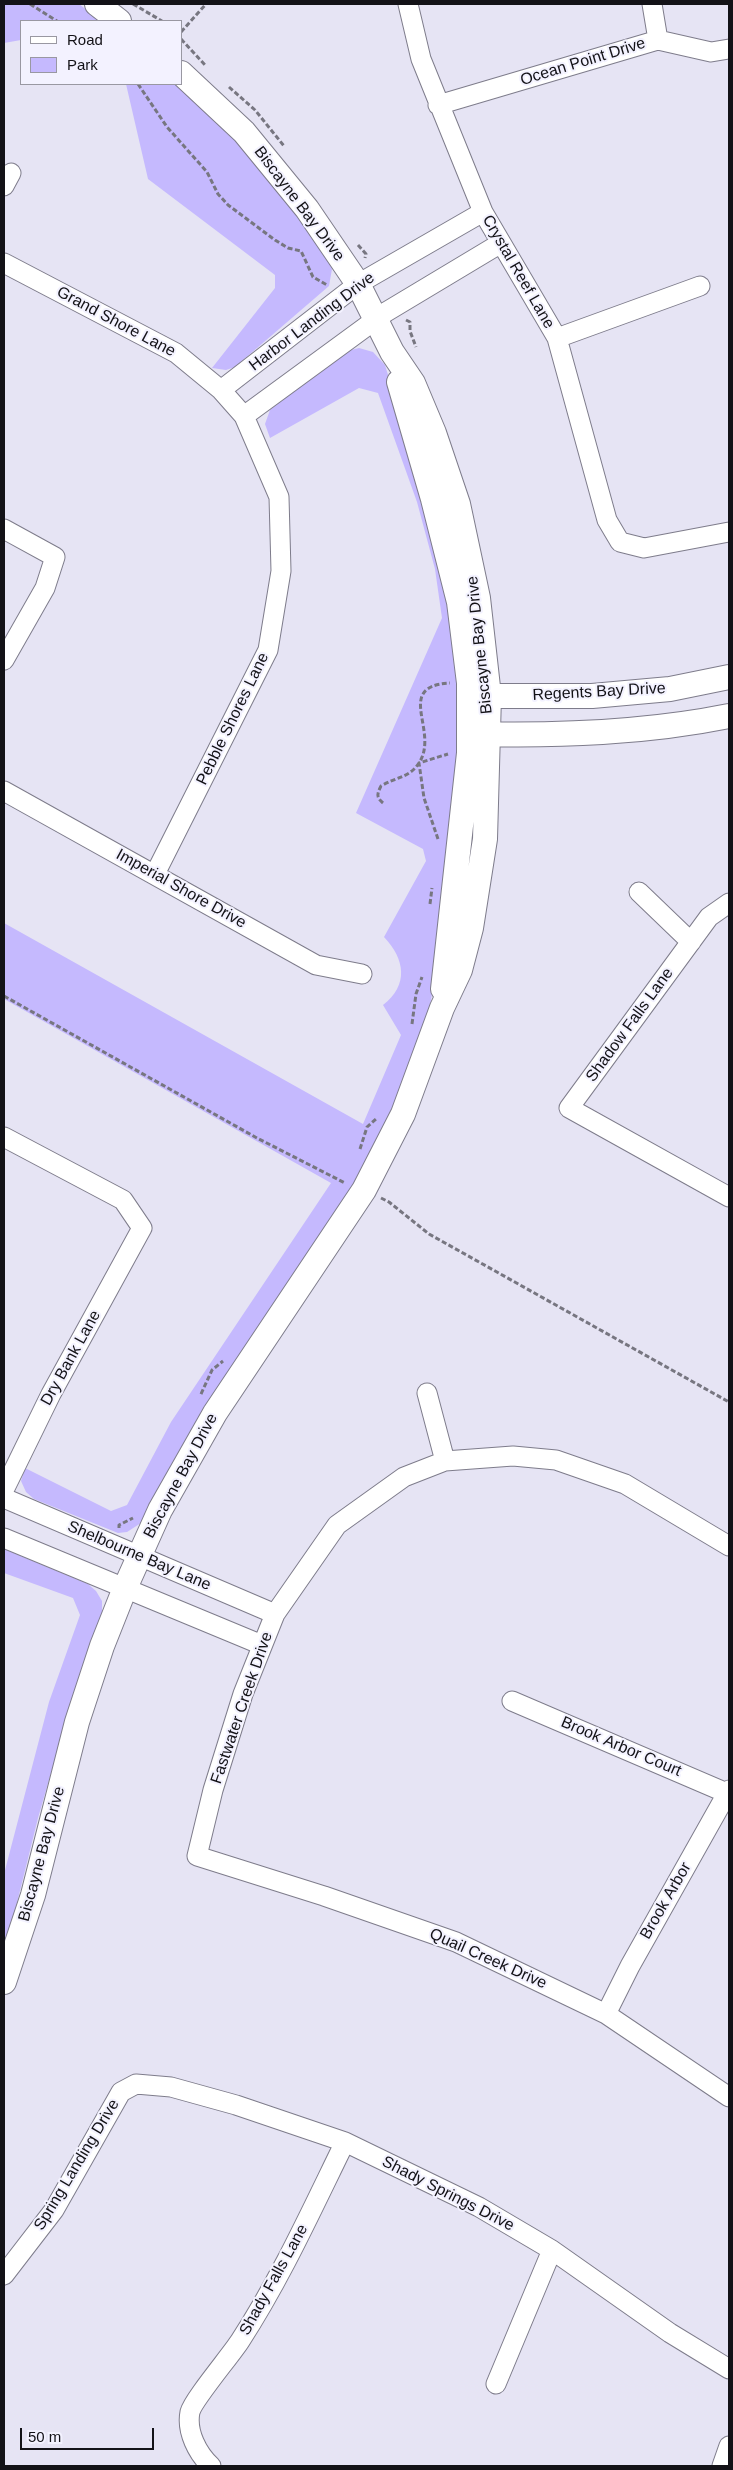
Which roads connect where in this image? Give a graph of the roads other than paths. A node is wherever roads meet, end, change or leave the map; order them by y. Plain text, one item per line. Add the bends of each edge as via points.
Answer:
1 (97, 4) edge
2 (408, 4) edge
3 (652, 4) edge
4 (118, 20) edge
5 (658, 40) junction
6 (729, 49) edge
7 (182, 74) edge
8 (438, 105) junction
9 (483, 212) junction
10 (502, 243) junction
11 (4, 263) edge
12 (700, 286) dead end
13 (354, 288) junction
14 (377, 319) junction
15 (557, 338) junction
16 (221, 390) junction
17 (244, 416) junction
18 (4, 529) edge
19 (729, 532) edge
20 (4, 660) edge
21 (729, 677) edge
22 (479, 696) junction
23 (729, 716) edge
24 (479, 735) junction
25 (4, 791) edge
26 (155, 874) junction
27 (639, 892) dead end
28 (729, 903) edge
29 (691, 942) junction
30 (362, 974) dead end
31 (4, 1137) edge
32 (729, 1197) edge
33 (427, 1393) dead end
34 (445, 1461) junction
35 (4, 1490) edge
36 (4, 1498) edge
37 (4, 1538) edge
38 (729, 1546) edge
39 (130, 1552) junction
40 (125, 1588) junction
41 (275, 1614) junction
42 (262, 1645) junction
43 (512, 1700) dead end
44 (729, 1793) edge
45 (197, 1856) joint
46 (4, 1982) edge
47 (606, 2014) junction
48 (136, 2084) joint
49 (729, 2098) edge
50 (345, 2142) junction
51 (552, 2250) junction
52 (4, 2276) edge
53 (729, 2369) edge
54 (496, 2384) dead end
55 (729, 2446) edge
56 (212, 2466) edge
57 (722, 2466) edge

1 - 4 street
2 - 8 street, Crystal Reef Lane via 421,59
3 - 5 street
5 - 6 street, Ocean Point Drive via 711,52
5 - 8 street, Ocean Point Drive
7 - 13 street, Biscayne Bay Drive via 244,132 307,209
8 - 9 street, Crystal Reef Lane
9 - 10 street, Crystal Reef Lane
9 - 13 street, Harbor Landing Drive
10 - 14 street
10 - 15 street, Crystal Reef Lane
11 - 16 street, Grand Shore Lane via 176,353
12 - 15 street
13 - 14 street, Biscayne Bay Drive
13 - 16 street, Harbor Landing Drive
14 - 17 street
14 - 22 street, Biscayne Bay Drive via 392,352 413,383 458,504 478,598
15 - 19 street, Crystal Reef Lane via 607,520 620,542 644,548
16 - 17 street, Pebble Shores Lane
17 - 26 street, Pebble Shores Lane via 279,497 281,571 268,650
18 - 20 street via 54,557 45,588
21 - 22 street, Regents Bay Drive via 670,689 592,696
22 - 24 street, Biscayne Bay Drive
23 - 24 street via 595,734
24 - 39 street, Biscayne Bay Drive via 485,839 471,928 460,970 442,1008 403,1114 364,1190 214,1413 160,1510
25 - 26 street, Imperial Shore Drive
26 - 30 street, Imperial Shore Drive via 316,964
27 - 29 street
28 - 29 street, Shadow Falls Lane via 709,917
29 - 32 street, Shadow Falls Lane via 569,1108
31 - 35 street, Dry Bank Lane via 123,1200 142,1228 51,1394
33 - 34 street
34 - 38 street, Fastwater Creek Drive via 513,1456 556,1460 625,1484
34 - 41 street, Fastwater Creek Drive via 404,1477 337,1525
36 - 39 street, Shelbourne Bay Lane
37 - 40 street
39 - 40 street, Biscayne Bay Drive
39 - 41 street, Shelbourne Bay Lane
40 - 42 street
40 - 46 street, Biscayne Bay Drive via 77,1722 33,1895
41 - 42 street, Fastwater Creek Drive
42 - 45 street, Fastwater Creek Drive via 221,1764
43 - 44 street, Brook Arbor Court
44 - 47 street, Brook Arbor
45 - 47 street, Quail Creek Drive via 456,1942
47 - 49 street, Quail Creek Drive
48 - 50 street, Shady Springs Drive via 170,2087 236,2104
48 - 52 street, Spring Landing Drive via 121,2092 54,2210
50 - 51 street, Shady Springs Drive via 479,2207
50 - 56 street, Shady Falls Lane via 290,2254 241,2340 190,2411 190,2432 202,2457
51 - 53 street, Shady Springs Drive via 670,2333
51 - 54 street
55 - 57 street

